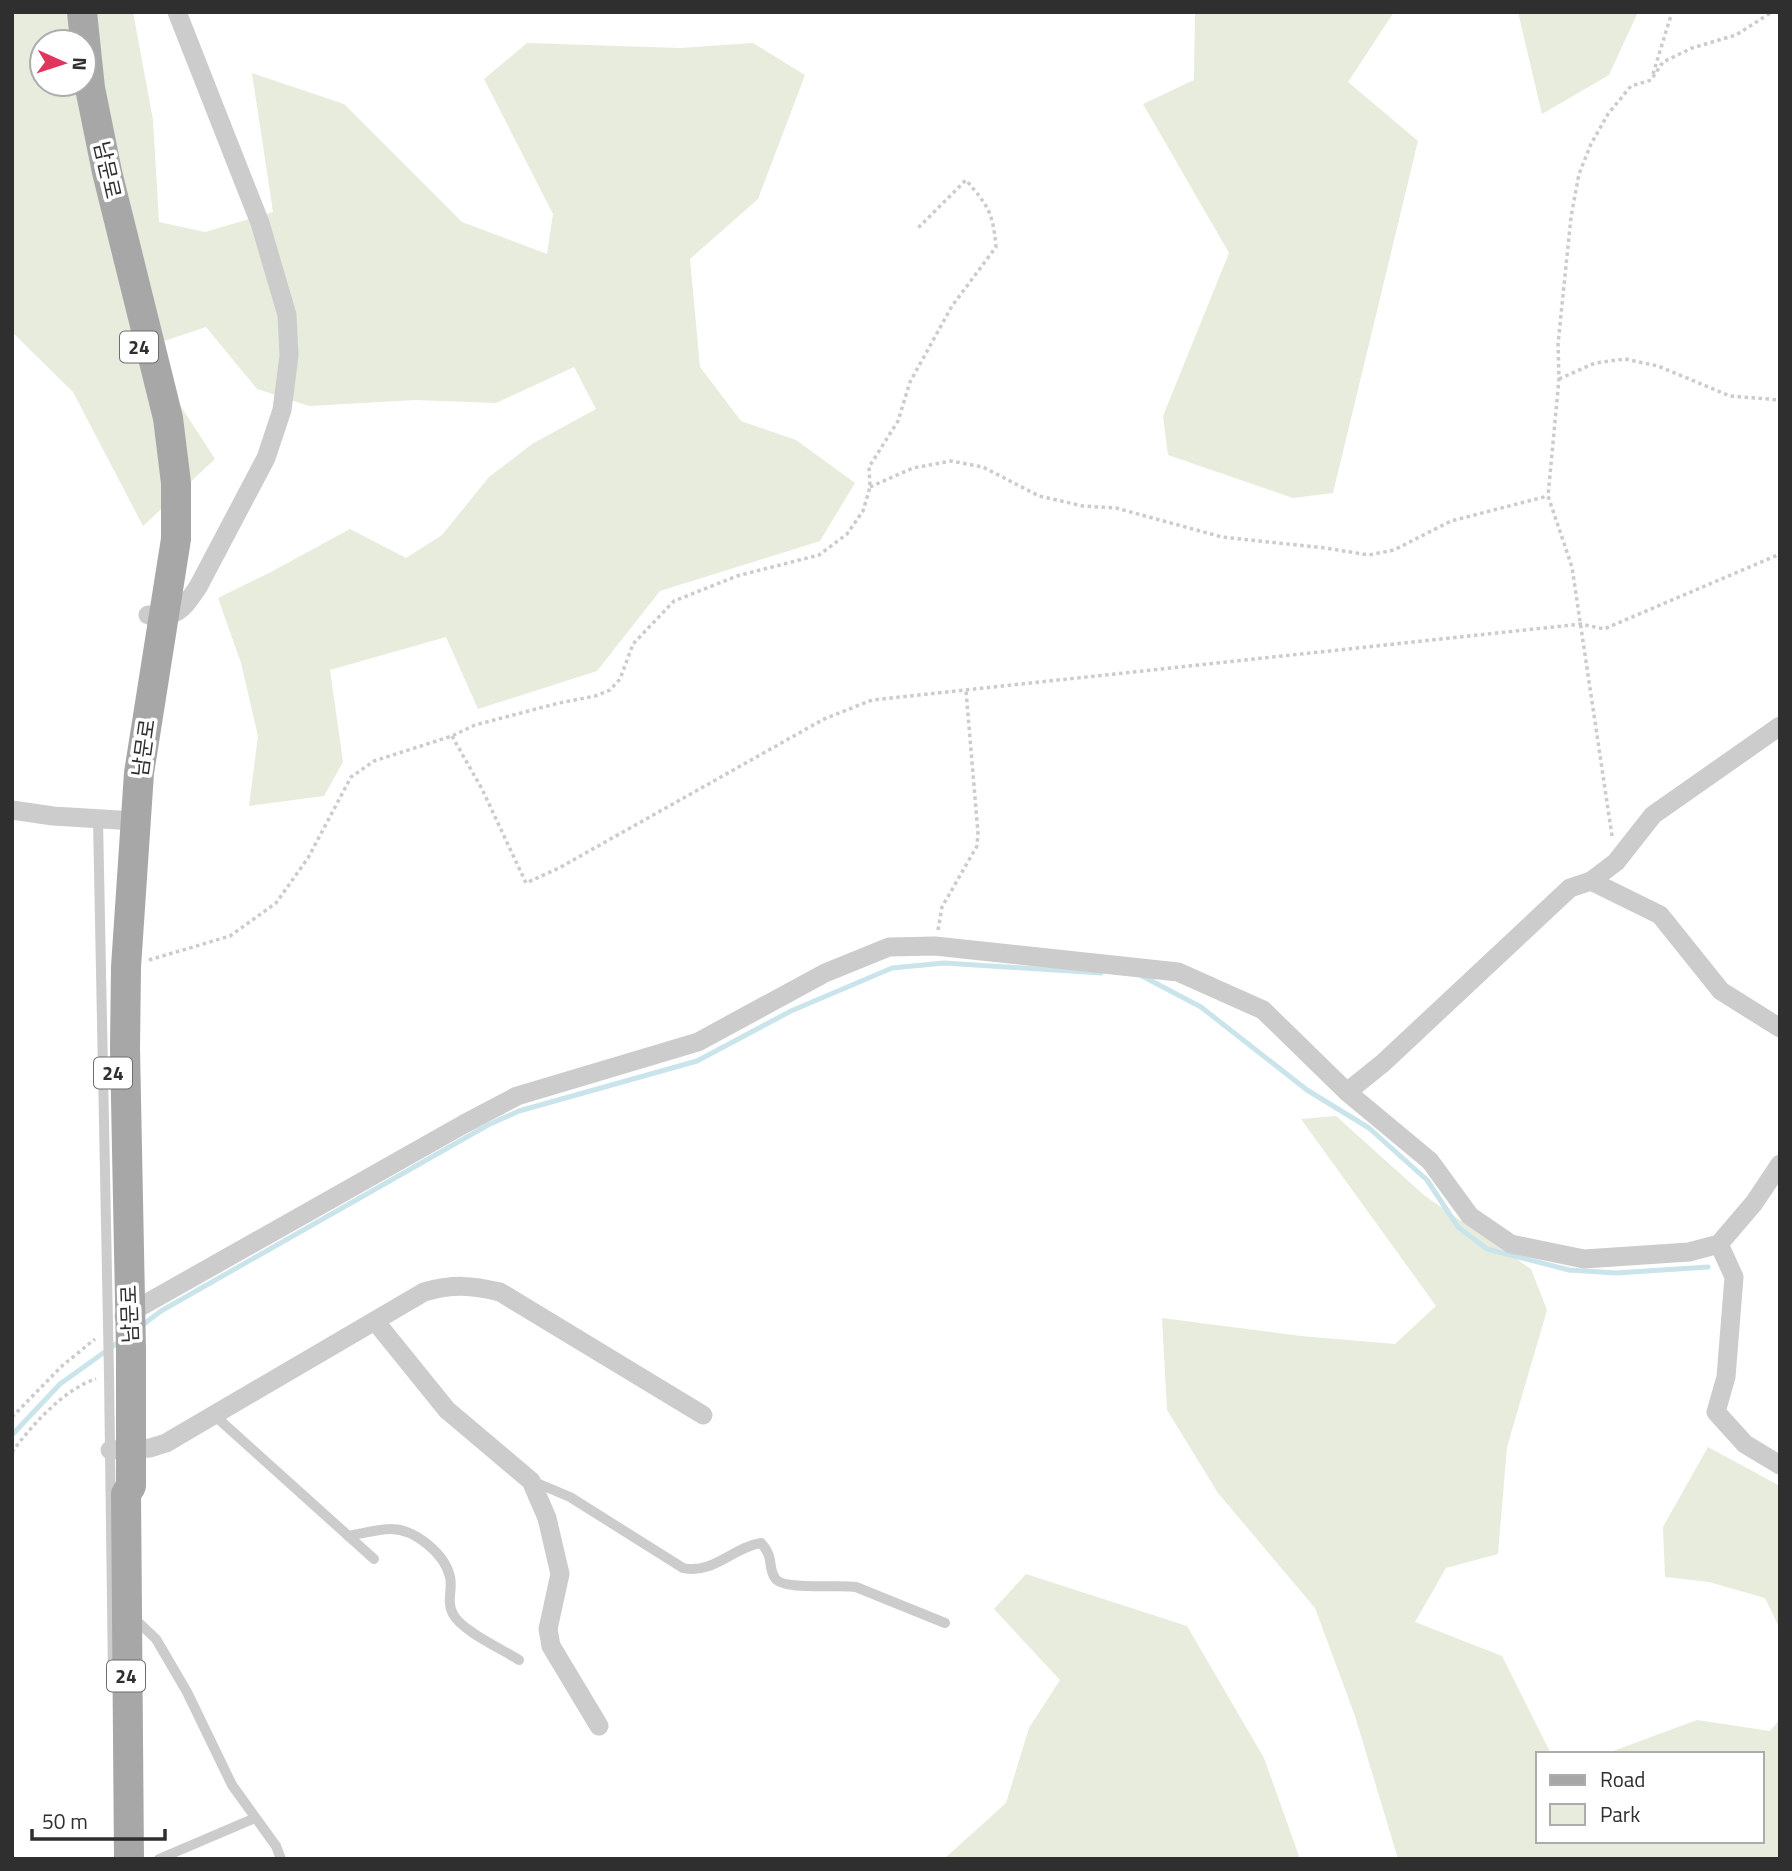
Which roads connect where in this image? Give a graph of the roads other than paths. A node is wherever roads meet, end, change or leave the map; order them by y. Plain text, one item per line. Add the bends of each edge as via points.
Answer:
1 (82, 12) edge
2 (177, 12) edge
3 (78, 98) edge
4 (156, 616) junction
5 (1780, 726) edge
6 (12, 810) edge
7 (116, 820) junction
8 (1591, 881) junction
9 (1780, 1028) edge
10 (1348, 1092) junction
11 (1780, 1164) edge
12 (1719, 1244) junction
13 (375, 1321) junction
14 (120, 1337) junction
15 (214, 1415) junction
16 (703, 1415) dead end
17 (120, 1450) junction
18 (1780, 1465) edge
19 (531, 1480) junction
20 (348, 1536) junction
21 (374, 1559) dead end
22 (125, 1611) junction
23 (945, 1623) dead end
24 (519, 1660) dead end
25 (113, 1683) dead end
26 (599, 1726) dead end
27 (255, 1818) junction
28 (129, 1859) edge
29 (159, 1859) edge
30 (281, 1859) edge

1 - 4 main road, 남문로 / 24 via 90,88 107,172 172,441 177,515
2 - 4 street via 267,243 287,315 289,356 282,410 266,458 185,606 174,615
3 - 4 main road, 남문로 / 24 via 157,431 163,509
4 - 7 main road, 남문로 / 24 via 128,708
5 - 8 street via 1653,815 1616,862
6 - 7 street
7 - 14 main road, 남문로 / 24 via 111,971
7 - 14 main road, 남문로 / 24 via 126,967
8 - 9 street via 1660,915 1721,990
8 - 10 street via 1570,888
10 - 12 street via 1430,1161 1470,1216 1511,1244 1584,1259 1689,1252
10 - 14 street via 1263,1010 1178,972 935,946 889,947 825,973 698,1042 517,1096 464,1124
11 - 12 street
12 - 18 street via 1734,1277 1726,1377 1716,1412 1745,1444
13 - 15 street
13 - 16 street via 424,1292 444,1286 471,1285 500,1292
13 - 19 street via 447,1410
14 - 17 main road, 남문로 / 24
15 - 17 street via 158,1447
15 - 20 lane
17 - 22 main road, 남문로 / 24 via 131,1486 126,1494
17 - 25 lane
19 - 23 lane via 570,1497 683,1568 703,1570 761,1543 770,1552 774,1578 780,1583 856,1587
19 - 26 street via 547,1518 560,1574 548,1629 551,1646
20 - 21 lane
20 - 24 lane via 391,1529 406,1531 427,1544 447,1565 453,1614
22 - 27 lane via 156,1639 232,1785
22 - 28 main road, 남문로 / 24
27 - 29 lane
27 - 30 lane

